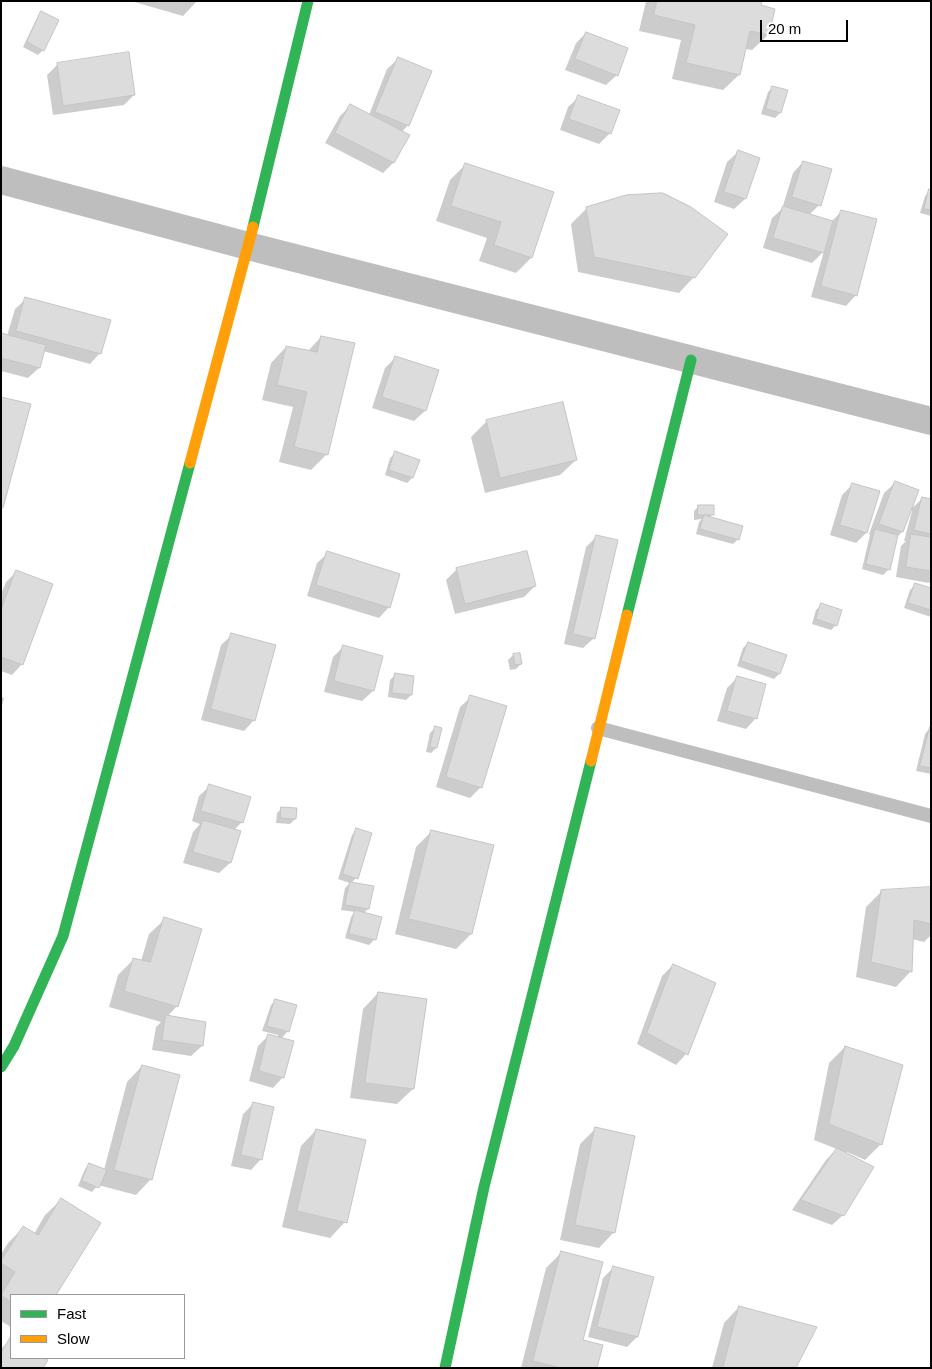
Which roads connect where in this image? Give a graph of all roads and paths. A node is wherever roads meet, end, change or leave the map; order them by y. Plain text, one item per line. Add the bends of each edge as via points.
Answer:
1 (308, 1) edge
2 (1, 180) edge
3 (248, 246) junction
4 (691, 360) junction
5 (931, 422) edge
6 (598, 728) junction
7 (931, 816) edge
8 (1, 1067) edge
9 (445, 1368) edge

1 - 3 street
2 - 3 street
3 - 4 street
3 - 8 street via 63,936 14,1046
4 - 5 street
4 - 6 street
6 - 7 lane
6 - 9 street via 484,1187

